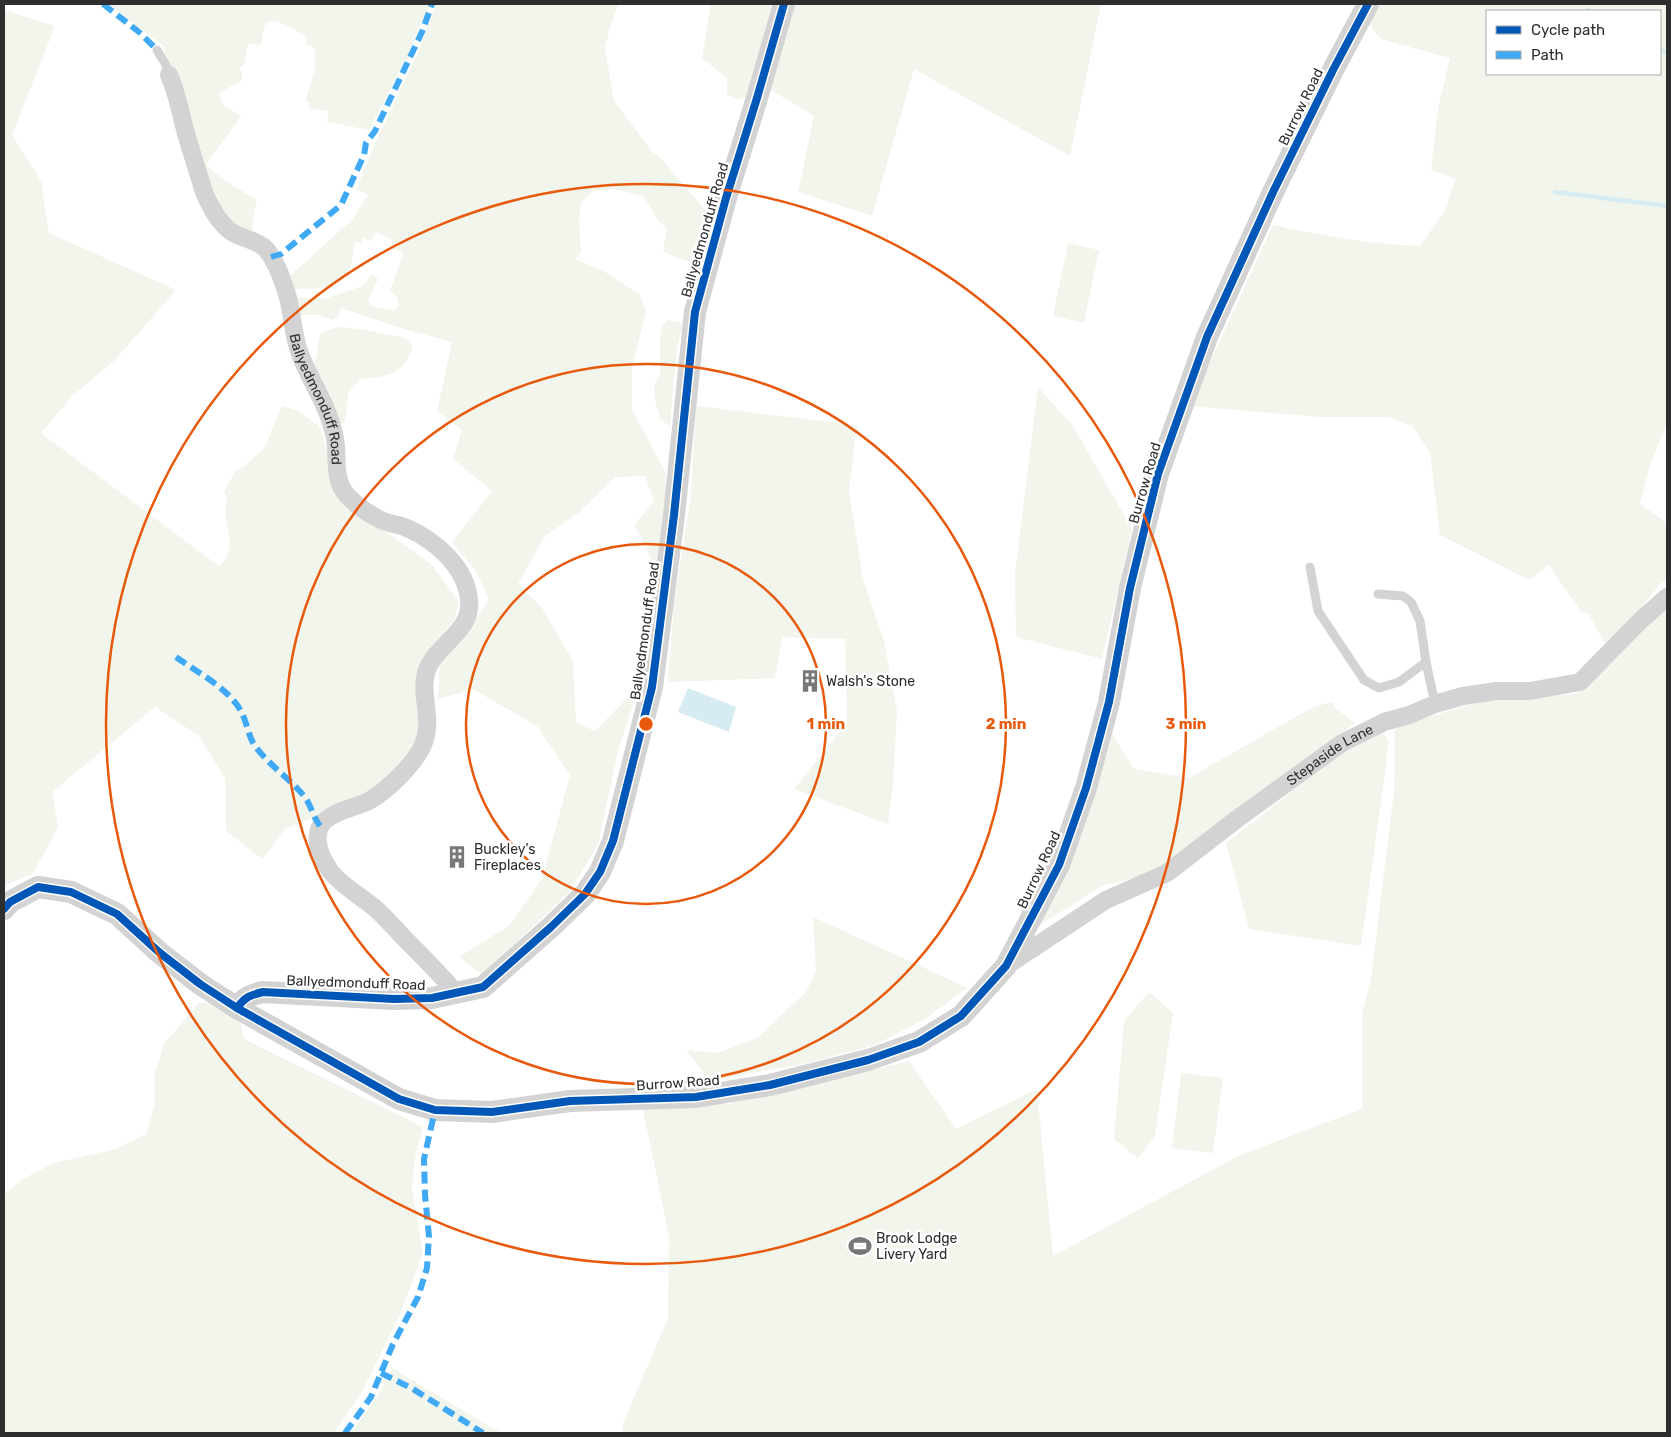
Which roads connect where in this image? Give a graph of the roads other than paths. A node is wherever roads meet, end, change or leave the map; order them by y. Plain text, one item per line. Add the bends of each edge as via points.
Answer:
1 (784, 4) edge
2 (1368, 4) edge
3 (157, 50) dead end
4 (169, 75) joint
5 (1310, 567) dead end
6 (1378, 594) dead end
7 (1667, 597) edge
8 (1426, 662) junction
9 (1435, 704) junction
10 (4, 909) edge
11 (1006, 966) junction
12 (456, 993) junction
13 (237, 1008) junction

1 - 12 street, Ballyedmonduff Road via 695,312 652,687 613,841 600,872 590,886 551,927 483,987
2 - 11 street, Burrow Road via 1332,70 1207,337 1158,474 1130,588 1109,702 1086,788 1058,865
3 - 4 lane
4 - 12 street, Ballyedmonduff Road via 177,92 207,201 231,232 266,249 287,293 300,354 316,384 335,434 341,487 357,504 381,520 406,528 432,543 455,564 466,586 468,616 430,664 425,676 425,742 416,757 379,794 330,817 320,826 318,835 318,846 331,872 380,913
5 - 8 lane via 1318,611 1364,680 1379,688 1400,682
6 - 8 lane via 1404,596 1411,602 1420,621
7 - 9 street, Stepaside Lane via 1580,682 1463,696
8 - 9 lane
9 - 11 street, Stepaside Lane via 1384,722 1342,743 1167,873 1106,900
10 - 13 street via 10,902 38,887 71,892 117,914 160,953
11 - 13 street, Burrow Road via 961,1016 919,1042 868,1060 770,1085 696,1097 570,1101 492,1112 435,1110 399,1099
12 - 13 street, Ballyedmonduff Road via 432,998 394,999 263,992 250,994

